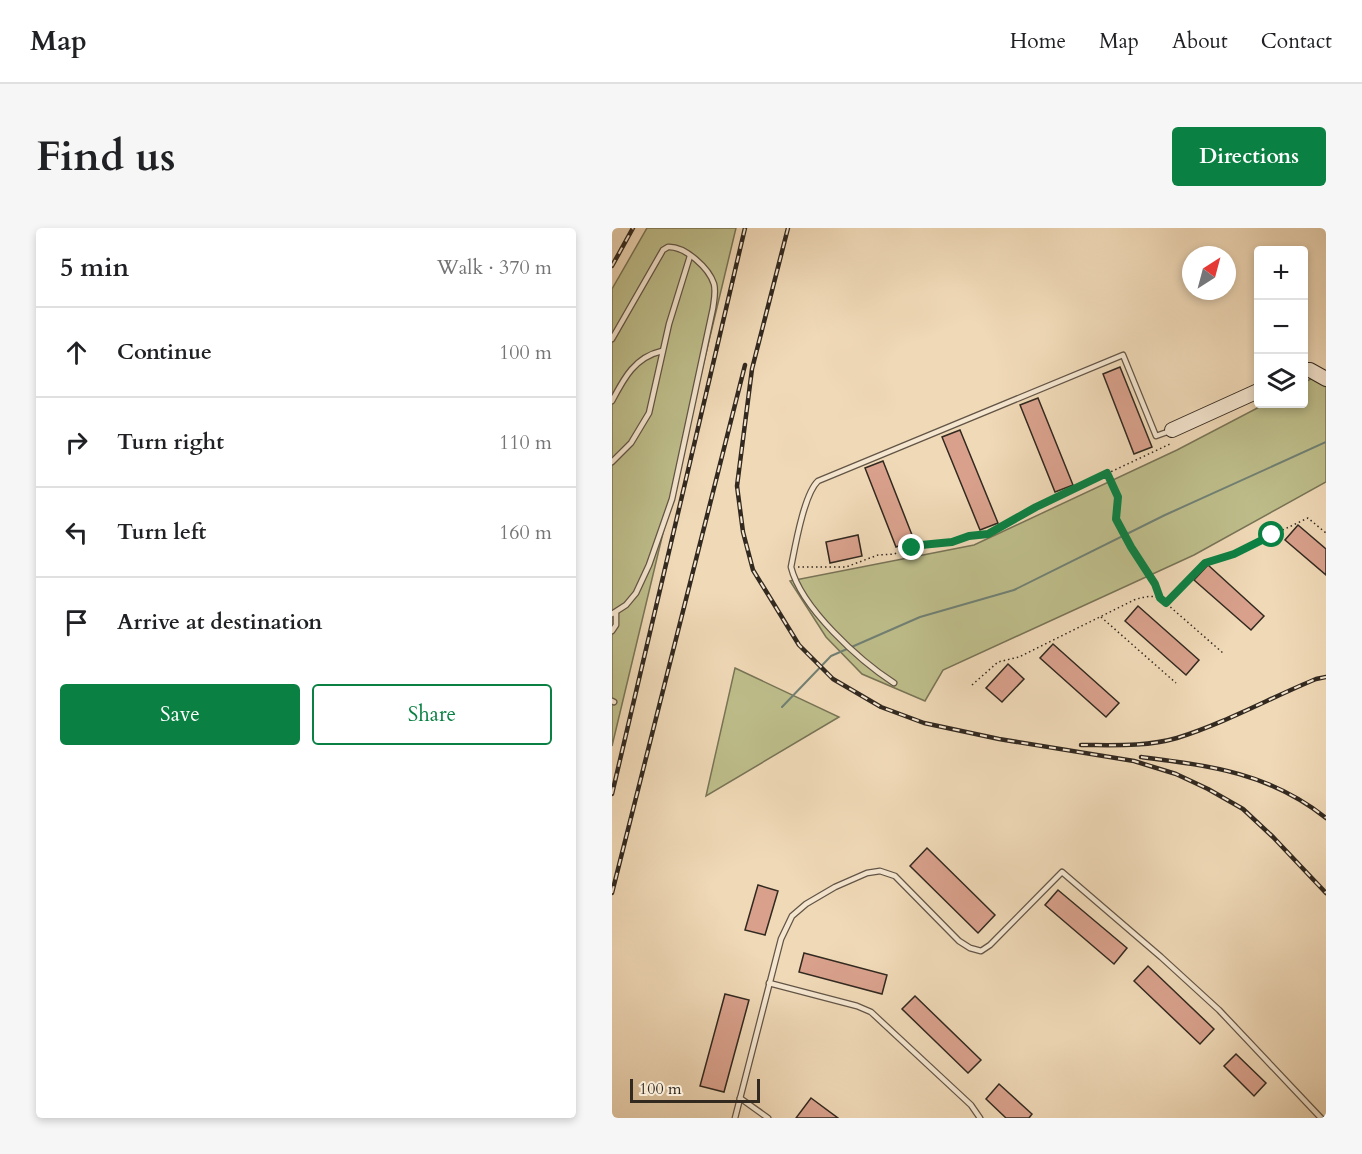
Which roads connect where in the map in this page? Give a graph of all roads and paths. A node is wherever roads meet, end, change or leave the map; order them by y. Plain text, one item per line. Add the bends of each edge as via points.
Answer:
1 (690, 256) junction
2 (612, 339) edge
3 (662, 351) junction
4 (1308, 370) edge
5 (1326, 379) edge
6 (1254, 393) edge
7 (612, 401) edge
8 (1172, 430) joint
9 (1170, 444) dead end
10 (612, 462) edge
11 (1107, 473) junction
12 (1326, 533) edge
13 (790, 567) junction
14 (1160, 598) junction
15 (1166, 603) junction
16 (614, 614) edge
17 (1101, 616) junction
18 (612, 631) edge
19 (1223, 653) dead end
20 (894, 683) dead end
21 (1176, 683) dead end
22 (972, 685) dead end
23 (769, 983) junction
24 (740, 1098) junction
25 (735, 1118) edge
26 (768, 1118) edge
27 (980, 1118) edge
28 (1321, 1118) edge

1 - 2 lane via 674,247 663,250
1 - 3 lane
1 - 16 lane via 713,283 713,308 672,499 636,593
3 - 7 lane via 634,366
3 - 10 lane via 649,413 631,443
4 - 5 street
6 - 8 street
8 - 13 lane via 1156,436 1123,355 818,481 810,492
9 - 11 path
11 - 13 path via 988,534 921,545 846,567
11 - 14 path via 1118,497 1116,519
12 - 15 path via 1308,518 1234,554 1205,563
13 - 20 lane via 813,608 836,635
14 - 15 path
14 - 17 path via 1134,600
15 - 19 path
16 - 18 lane via 616,625
17 - 21 path
17 - 22 path via 1019,657 998,662
23 - 24 lane
23 - 27 lane via 871,1012 971,1105
23 - 28 lane via 792,916 822,894 867,873 891,873 959,941 981,951 1062,872 1219,1010
24 - 25 lane
24 - 26 lane

